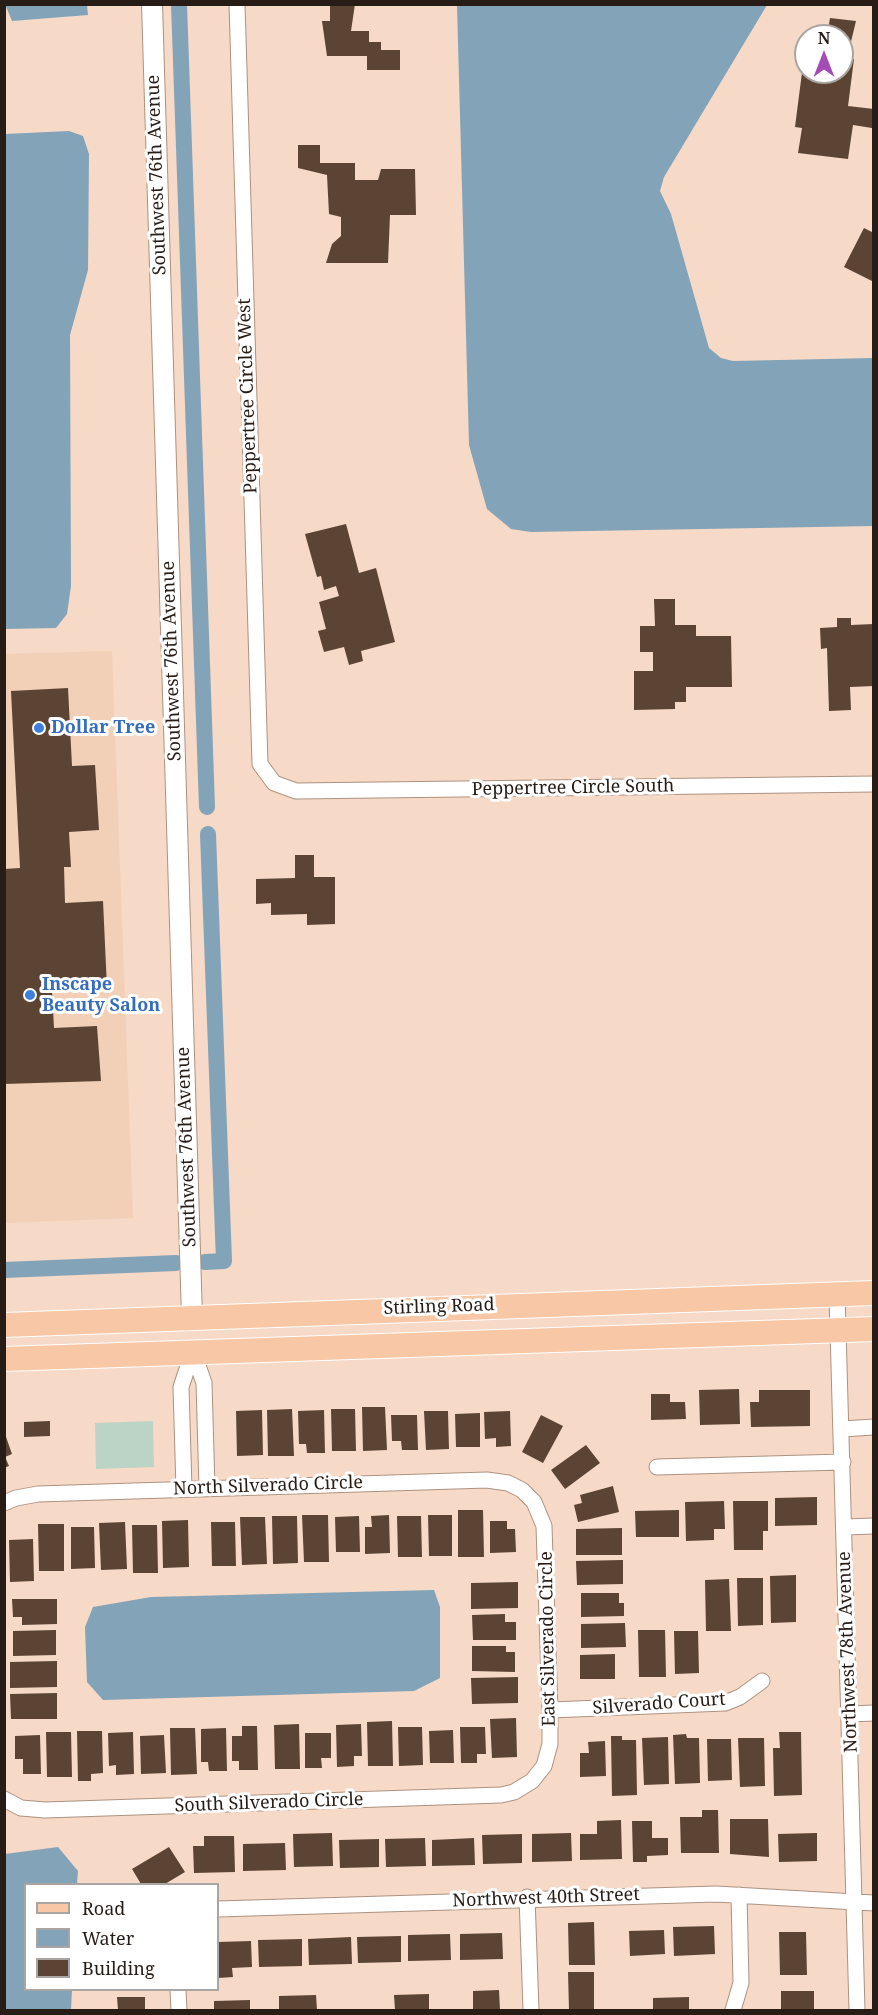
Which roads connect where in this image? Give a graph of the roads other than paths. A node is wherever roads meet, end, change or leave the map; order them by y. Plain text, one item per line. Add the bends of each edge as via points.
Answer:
1 (152, 4) edge
2 (237, 4) edge
3 (274, 783) joint
4 (873, 784) edge
5 (873, 1293) edge
6 (837, 1294) junction
7 (237, 1316) junction
8 (192, 1318) junction
9 (4, 1325) edge
10 (873, 1329) edge
11 (837, 1330) junction
12 (193, 1351) junction
13 (4, 1359) edge
14 (873, 1427) edge
15 (842, 1428) junction
16 (843, 1462) junction
17 (657, 1467) dead end
18 (207, 1488) junction
19 (184, 1489) junction
20 (529, 1497) joint
21 (4, 1503) edge
22 (873, 1526) edge
23 (845, 1527) junction
24 (762, 1681) dead end
25 (550, 1710) junction
26 (873, 1713) edge
27 (850, 1714) junction
28 (532, 1781) joint
29 (4, 1799) edge
30 (739, 1895) junction
31 (527, 1897) junction
32 (873, 1903) edge
33 (855, 1904) junction
34 (219, 1909) edge
35 (178, 1991) edge
36 (178, 2010) edge
37 (531, 2010) edge
38 (733, 2010) edge
39 (857, 2010) edge

1 - 8 street, Southwest 76th Avenue
2 - 3 street, Peppertree Circle West via 260,764
3 - 4 street, Peppertree Circle South via 296,791
5 - 6 main road, Stirling Road
6 - 7 main road, Stirling Road
6 - 11 street, Northwest 78th Avenue
7 - 8 main road, Stirling Road
7 - 12 main road via 208,1333
8 - 9 main road, Stirling Road
10 - 11 main road, Stirling Road
11 - 12 main road, Stirling Road
11 - 15 street, Northwest 78th Avenue
12 - 13 main road, Stirling Road
12 - 18 street via 204,1383
12 - 19 street via 181,1387
14 - 15 street
15 - 16 street, Northwest 78th Avenue
16 - 17 street
16 - 23 street, Northwest 78th Avenue
18 - 19 street, North Silverado Circle
18 - 20 street, North Silverado Circle via 487,1480 508,1483
19 - 21 street, North Silverado Circle via 38,1494
20 - 25 street, East Silverado Circle via 542,1516 546,1536
22 - 23 street
23 - 27 street, Northwest 78th Avenue
24 - 25 street, Silverado Court via 740,1697 719,1704
25 - 28 street, East Silverado Circle via 548,1757
26 - 27 street
27 - 33 street, Northwest 78th Avenue
28 - 29 street, South Silverado Circle via 514,1792 486,1796 45,1810 21,1808
30 - 31 street, Northwest 40th Street
30 - 33 street, Northwest 40th Street
30 - 38 street via 741,1983
31 - 34 street, Northwest 40th Street
31 - 37 street
32 - 33 street, Northwest 40th Street
33 - 39 street, Northwest 78th Avenue
35 - 36 street

